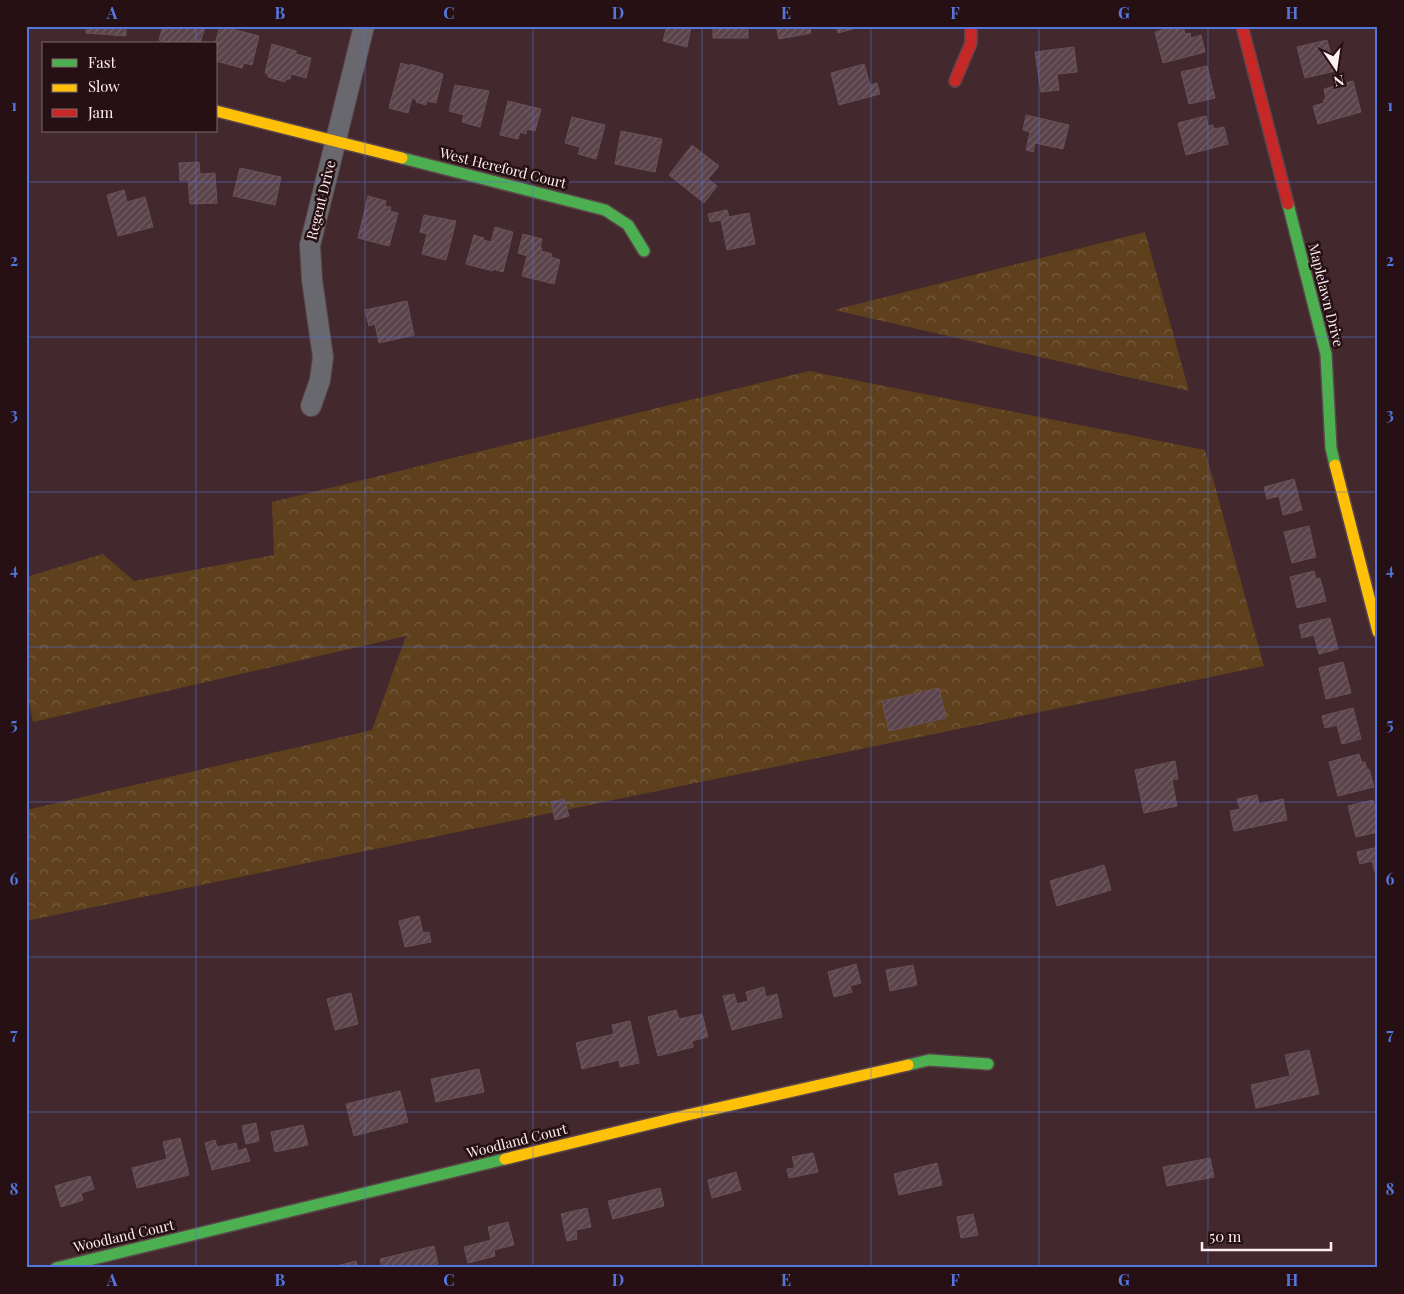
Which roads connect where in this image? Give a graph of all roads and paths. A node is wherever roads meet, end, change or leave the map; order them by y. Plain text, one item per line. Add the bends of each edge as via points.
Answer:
1 (364, 26) edge
2 (971, 26) edge
3 (1242, 26) edge
4 (956, 81) dead end
5 (218, 112) edge
6 (336, 141) junction
7 (644, 251) dead end
8 (311, 406) dead end
9 (1378, 632) edge
10 (988, 1064) dead end
11 (56, 1268) edge

1 - 6 street, Regent Drive
2 - 4 street via 971,43
3 - 9 street, Maplelawn Drive via 1326,354 1331,448
5 - 6 street, West Hereford Court
6 - 7 street, West Hereford Court via 604,210 628,225
6 - 8 street, Regent Drive via 310,245 323,357 320,380
10 - 11 street, Woodland Court via 929,1060 677,1117

